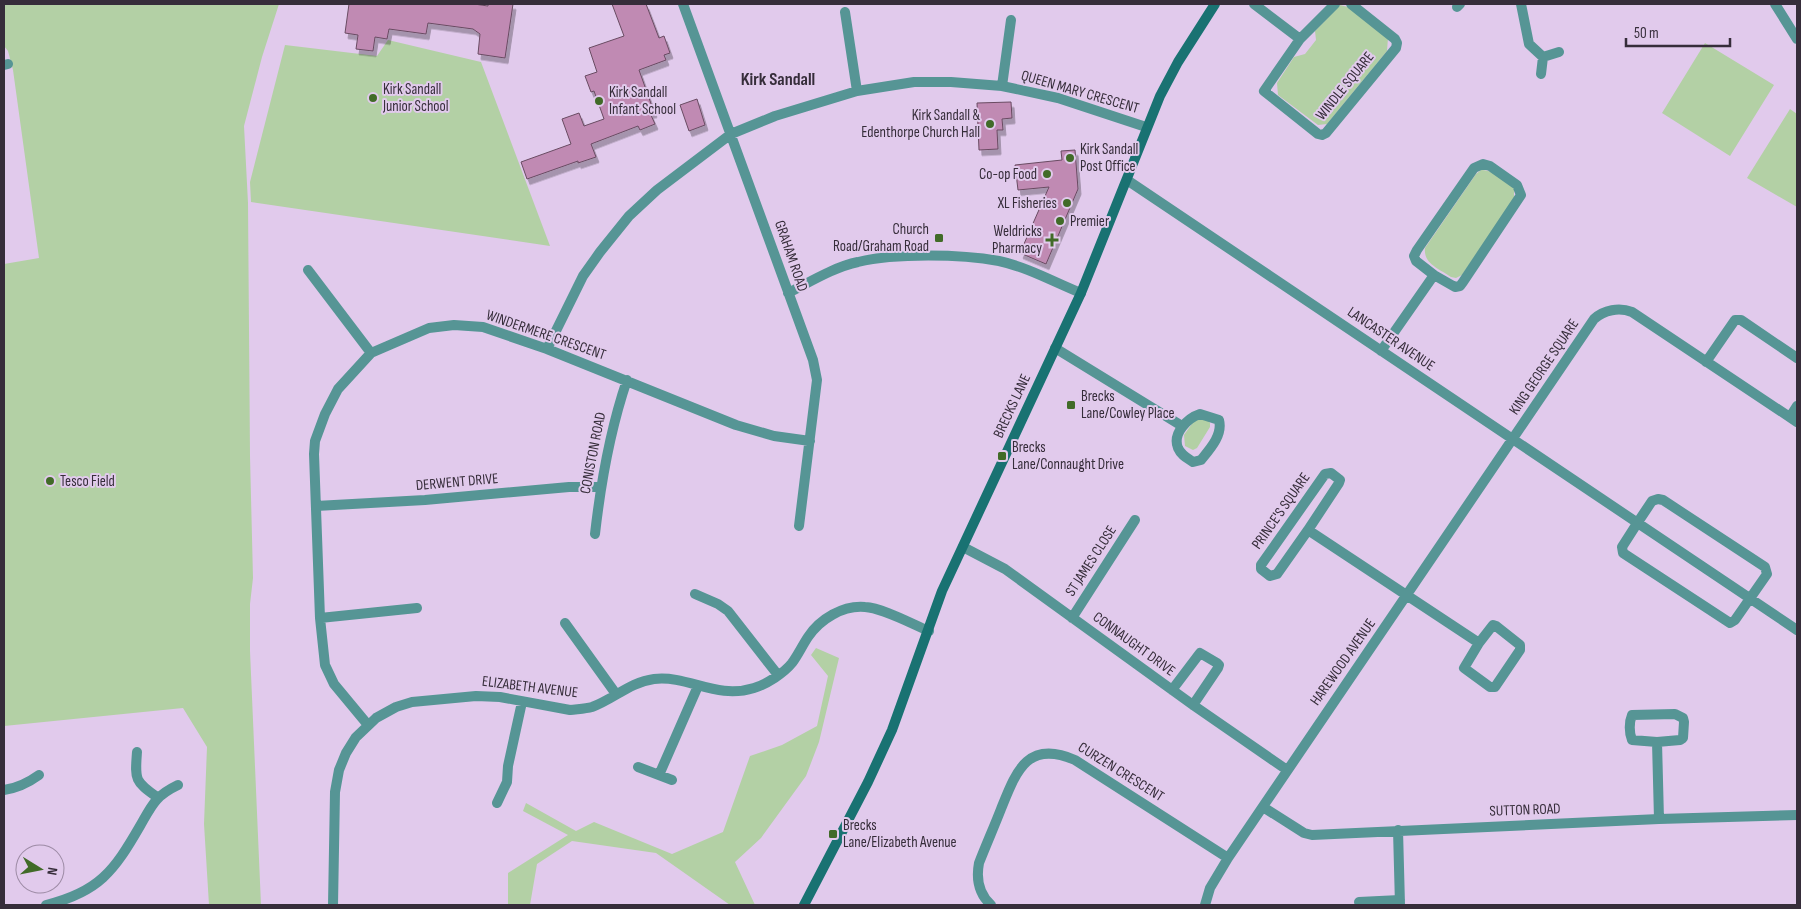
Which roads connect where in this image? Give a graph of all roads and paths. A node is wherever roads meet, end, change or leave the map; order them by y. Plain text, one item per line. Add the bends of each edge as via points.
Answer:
1 (683, 4) edge
2 (1216, 4) edge
3 (1254, 4) edge
4 (1335, 4) edge
5 (1351, 4) edge
6 (1521, 4) edge
7 (1775, 4) edge
8 (846, 12) dead end
9 (1011, 20) dead end
10 (1300, 39) junction
11 (1797, 39) edge
12 (1559, 52) dead end
13 (1543, 57) junction
14 (1541, 74) dead end
15 (1002, 86) junction
16 (857, 91) junction
17 (1146, 127) junction
18 (732, 134) junction
19 (1127, 180) junction
20 (308, 270) dead end
21 (1434, 274) junction
22 (788, 293) junction
23 (1081, 293) junction
24 (1055, 348) junction
25 (547, 349) junction
26 (1381, 351) junction
27 (370, 353) junction
28 (1797, 358) edge
29 (1706, 362) junction
30 (627, 380) junction
31 (1797, 406) edge
32 (1793, 420) edge
33 (1182, 426) junction
34 (1513, 440) junction
35 (810, 441) junction
36 (601, 487) junction
37 (316, 506) junction
38 (1135, 520) dead end
39 (1638, 522) junction
40 (799, 526) dead end
41 (1308, 530) junction
42 (595, 534) dead end
43 (963, 547) junction
44 (695, 594) dead end
45 (1408, 595) junction
46 (1750, 598) junction
47 (417, 608) dead end
48 (320, 618) junction
49 (1072, 618) junction
50 (565, 623) dead end
51 (929, 630) junction
52 (1797, 630) edge
53 (1479, 643) junction
54 (778, 675) junction
55 (698, 686) junction
56 (1172, 690) junction
57 (616, 694) junction
58 (522, 702) junction
59 (1193, 705) junction
60 (368, 726) junction
61 (1657, 742) junction
62 (137, 752) dead end
63 (638, 767) dead end
64 (1287, 770) junction
65 (39, 775) dead end
66 (658, 775) junction
67 (672, 780) dead end
68 (178, 784) dead end
69 (4, 790) edge
70 (157, 797) junction
71 (497, 803) dead end
72 (1263, 807) junction
73 (1797, 816) edge
74 (1659, 819) junction
75 (1398, 830) junction
76 (1228, 858) junction
77 (1365, 903) edge
78 (1400, 903) edge
79 (46, 905) edge
80 (333, 905) edge
81 (804, 905) edge
82 (991, 905) edge
83 (1205, 905) edge

1 - 18 street, GRAHAM ROAD
2 - 17 street, BRECKS LANE via 1178,62
3 - 10 street
4 - 10 street, WINDLE SQUARE
5 - 10 street, WINDLE SQUARE via 1395,39 1396,48 1322,135 1264,91
6 - 13 street via 1529,44
7 - 11 street
8 - 16 street
9 - 15 street
12 - 13 street
13 - 14 street
15 - 16 street, QUEEN MARY CRESCENT via 914,82
15 - 17 street, QUEEN MARY CRESCENT via 1058,98
16 - 18 street, QUEEN MARY CRESCENT via 775,116
17 - 19 street, BRECKS LANE
18 - 22 street, GRAHAM ROAD
18 - 25 street, QUEEN MARY CRESCENT via 657,190 629,216 583,276
19 - 23 street, BRECKS LANE
19 - 26 street, LANCASTER AVENUE
20 - 27 street
21 - 21 street via 1414,256 1474,168 1484,164 1490,166 1517,185 1521,195 1519,199 1464,282 1455,287
21 - 26 street
22 - 23 street via 857,262 925,257 1000,262
22 - 35 street, GRAHAM ROAD via 813,360 817,380
23 - 24 street, BRECKS LANE
24 - 33 street
24 - 43 street, BRECKS LANE
25 - 27 street, WINDERMERE CRESCENT via 483,327 454,325 429,328
25 - 30 street, WINDERMERE CRESCENT
26 - 34 street, LANCASTER AVENUE
27 - 37 street, WINDERMERE CRESCENT via 338,390 315,441
28 - 29 street via 1741,320 1735,320
29 - 32 street, KING GEORGE SQUARE
29 - 34 street, KING GEORGE SQUARE via 1632,312 1622,308 1600,314
30 - 35 street, WINDERMERE CRESCENT via 736,425 774,436
30 - 36 street, CONISTON ROAD via 612,429
31 - 32 street, KING GEORGE SQUARE
33 - 33 street via 1177,447 1193,462 1201,460 1221,427 1219,420 1200,414 1192,416
34 - 39 street, LANCASTER AVENUE
34 - 45 street, HAREWOOD AVENUE
35 - 40 street, GRAHAM ROAD
36 - 37 street, DERWENT DRIVE
36 - 42 street, CONISTON ROAD
37 - 48 street, WINDERMERE CRESCENT
38 - 49 street, ST JAMES CLOSE
39 - 46 street, LANCASTER AVENUE
39 - 46 street via 1652,501 1663,500 1765,567 1767,574
39 - 46 street via 1622,547 1623,553 1730,623
41 - 41 street, PRINCE'S SQUARE via 1277,574 1270,576 1263,572 1262,565 1272,550 1325,474 1331,473 1339,478 1339,483
41 - 45 street
43 - 49 street, CONNAUGHT DRIVE via 1005,569
43 - 51 street, BRECKS LANE via 942,591
44 - 54 street via 728,611
45 - 53 street
45 - 64 street, HAREWOOD AVENUE
46 - 52 street, LANCASTER AVENUE
47 - 48 street
48 - 60 street, WINDERMERE CRESCENT via 325,665 334,684
49 - 56 street, CONNAUGHT DRIVE
50 - 57 street
51 - 54 street, ELIZABETH AVENUE via 866,607 851,607 822,622 808,636 791,664
51 - 81 street, BRECKS LANE via 892,730
53 - 53 street via 1493,625 1520,645 1520,650 1495,687 1490,687 1464,668
54 - 55 street, ELIZABETH AVENUE via 756,688 740,691 722,692
55 - 57 street, ELIZABETH AVENUE via 668,679 654,680 637,683
55 - 66 street
56 - 59 street, CONNAUGHT DRIVE
56 - 59 street via 1200,653 1217,663 1218,668
57 - 58 street, ELIZABETH AVENUE via 593,707 570,710
58 - 60 street, ELIZABETH AVENUE via 476,696 412,702 396,707
58 - 71 street via 507,782
59 - 64 street, CONNAUGHT DRIVE
60 - 80 street, ELIZABETH AVENUE via 356,736 339,770 335,792
61 - 61 street via 1632,740 1632,715 1675,714 1683,718 1683,738
61 - 74 street
62 - 70 street via 138,782
63 - 66 street
64 - 72 street, HAREWOOD AVENUE
65 - 69 street via 19,787
66 - 67 street
68 - 70 street
70 - 79 street via 124,854 100,882 72,898
72 - 75 street, SUTTON ROAD via 1312,835
72 - 76 street, HAREWOOD AVENUE
73 - 74 street, SUTTON ROAD
74 - 75 street, SUTTON ROAD
75 - 78 street
76 - 82 street, CURZEN CRESCENT via 1075,760 1055,753 1035,756 1016,773 979,864 978,881
76 - 83 street, HAREWOOD AVENUE via 1210,888
77 - 78 street

